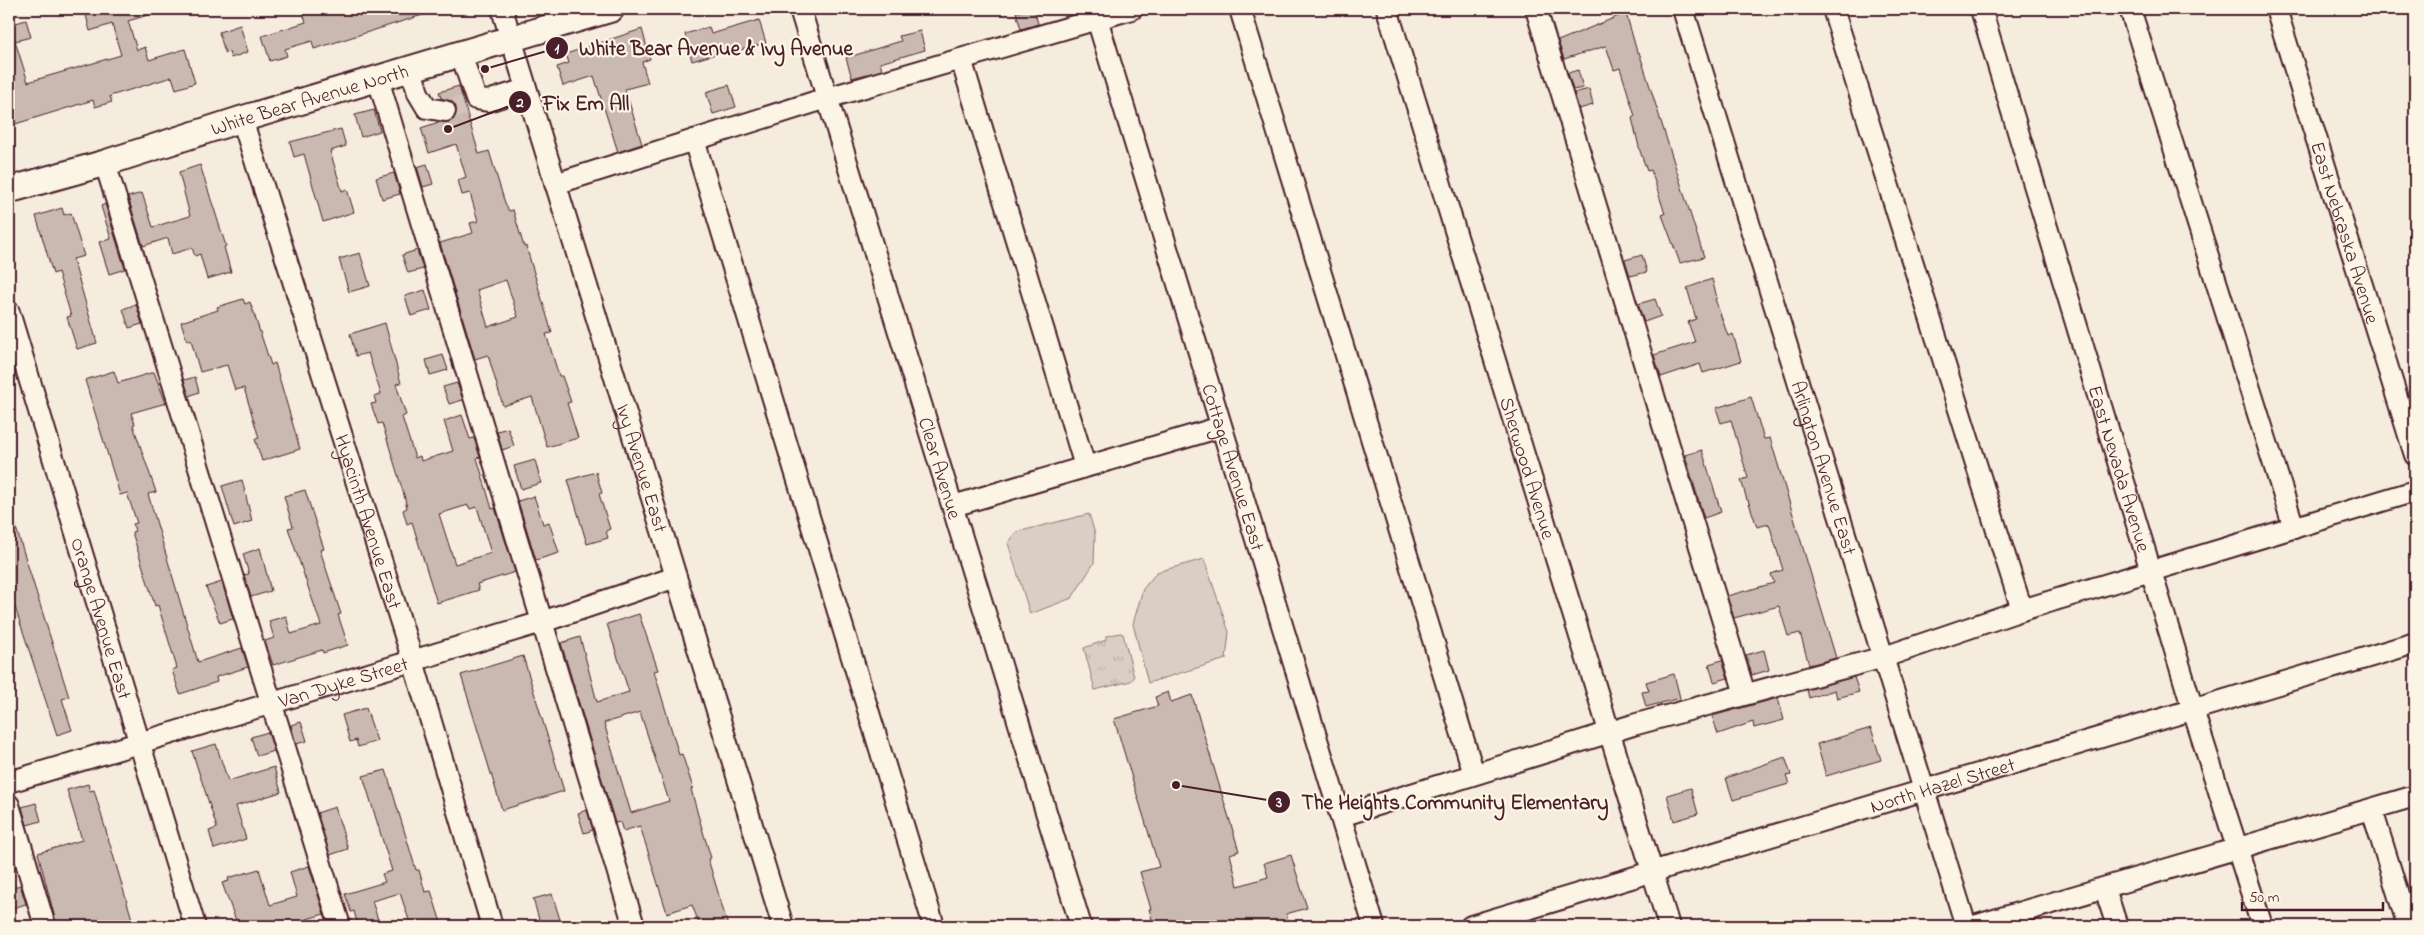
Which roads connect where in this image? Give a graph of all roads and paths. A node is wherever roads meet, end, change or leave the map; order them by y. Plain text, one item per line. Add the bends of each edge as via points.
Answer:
1 (502, 9) edge
2 (800, 9) edge
3 (1132, 9) edge
4 (1240, 9) edge
5 (1387, 9) edge
6 (1536, 9) edge
7 (1683, 9) edge
8 (1833, 9) edge
9 (1981, 9) edge
10 (2130, 9) edge
11 (2276, 9) edge
12 (604, 10) edge
13 (1095, 14) edge
14 (511, 38) junction
15 (461, 54) junction
16 (961, 59) junction
17 (411, 69) junction
18 (378, 79) junction
19 (526, 89) junction
20 (827, 98) junction
21 (444, 111) tunnel mouth
22 (242, 118) junction
23 (694, 140) junction
24 (105, 163) junction
25 (555, 184) junction
26 (9, 190) edge
27 (9, 312) edge
28 (1221, 426) junction
29 (2415, 455) edge
30 (1085, 466) junction
31 (2415, 492) edge
32 (953, 506) junction
33 (2294, 528) junction
34 (2152, 571) junction
35 (676, 577) junction
36 (2022, 610) junction
37 (542, 622) junction
38 (2415, 643) edge
39 (1884, 657) junction
40 (413, 661) junction
41 (1745, 694) junction
42 (271, 704) junction
43 (2193, 710) junction
44 (1611, 732) junction
45 (139, 743) junction
46 (1474, 774) junction
47 (9, 782) edge
48 (1923, 790) junction
49 (2415, 796) edge
50 (9, 805) edge
51 (2372, 810) junction
52 (1341, 816) junction
53 (2238, 850) junction
54 (1652, 872) junction
55 (2105, 889) junction
56 (45, 926) edge
57 (194, 926) edge
58 (340, 926) edge
59 (492, 926) edge
60 (634, 926) edge
61 (783, 926) edge
62 (934, 926) edge
63 (1081, 926) edge
64 (1374, 926) edge
65 (1471, 926) edge
66 (1669, 926) edge
67 (1966, 926) edge
68 (1974, 926) edge
69 (2117, 926) edge
70 (2262, 926) edge
71 (2408, 926) edge

1 - 14 street, Ivy Avenue East
2 - 20 street, Clear Avenue
3 - 13 street
4 - 46 street
5 - 44 street, Sherwood Avenue
6 - 41 street
7 - 39 street, Arlington Avenue East
8 - 36 street
9 - 34 street, East Nevada Avenue
10 - 33 street
11 - 29 street, East Nebraska Avenue
12 - 14 main road, White Bear Avenue North
13 - 16 street
13 - 28 street, Cottage Avenue East
14 - 15 main road, White Bear Avenue North
14 - 19 street, Ivy Avenue East
15 - 17 main road, White Bear Avenue North
15 - 19 street via 470,102 488,101
16 - 20 street
16 - 30 street
17 - 18 main road, White Bear Avenue North
17 - 21 street via 418,93 427,108
18 - 22 main road, White Bear Avenue North
18 - 37 street
19 - 25 street, Ivy Avenue East
20 - 23 street
20 - 32 street, Clear Avenue
22 - 24 main road, White Bear Avenue North
22 - 40 street, Hyacinth Avenue East
23 - 25 street
23 - 62 street
24 - 26 main road, White Bear Avenue North
24 - 42 street
25 - 35 street, Ivy Avenue East
27 - 45 street, Orange Avenue East
28 - 30 street
28 - 52 street, Cottage Avenue East
30 - 32 street
31 - 33 street
32 - 63 street, Clear Avenue
33 - 34 street
34 - 36 street
34 - 43 street, East Nevada Avenue
35 - 37 street, Van Dyke Street
35 - 61 street, Ivy Avenue East
36 - 39 street
37 - 40 street, Van Dyke Street
37 - 60 street
38 - 43 street, North Hazel Street
39 - 41 street
39 - 48 street, Arlington Avenue East
40 - 42 street, Van Dyke Street
40 - 59 street, Hyacinth Avenue East
41 - 44 street
42 - 45 street, Van Dyke Street
42 - 58 street
43 - 48 street, North Hazel Street
43 - 53 street, East Nevada Avenue
44 - 46 street
44 - 54 street, Sherwood Avenue
45 - 47 street, Van Dyke Street
45 - 57 street, Orange Avenue East
46 - 52 street
48 - 54 street, North Hazel Street
48 - 67 street, Arlington Avenue East
49 - 51 street
50 - 56 street
51 - 53 street
51 - 71 street
52 - 64 street, Cottage Avenue East
53 - 55 street
53 - 70 street, East Nevada Avenue
54 - 65 street, North Hazel Street
54 - 66 street, Sherwood Avenue
55 - 68 street
55 - 69 street

